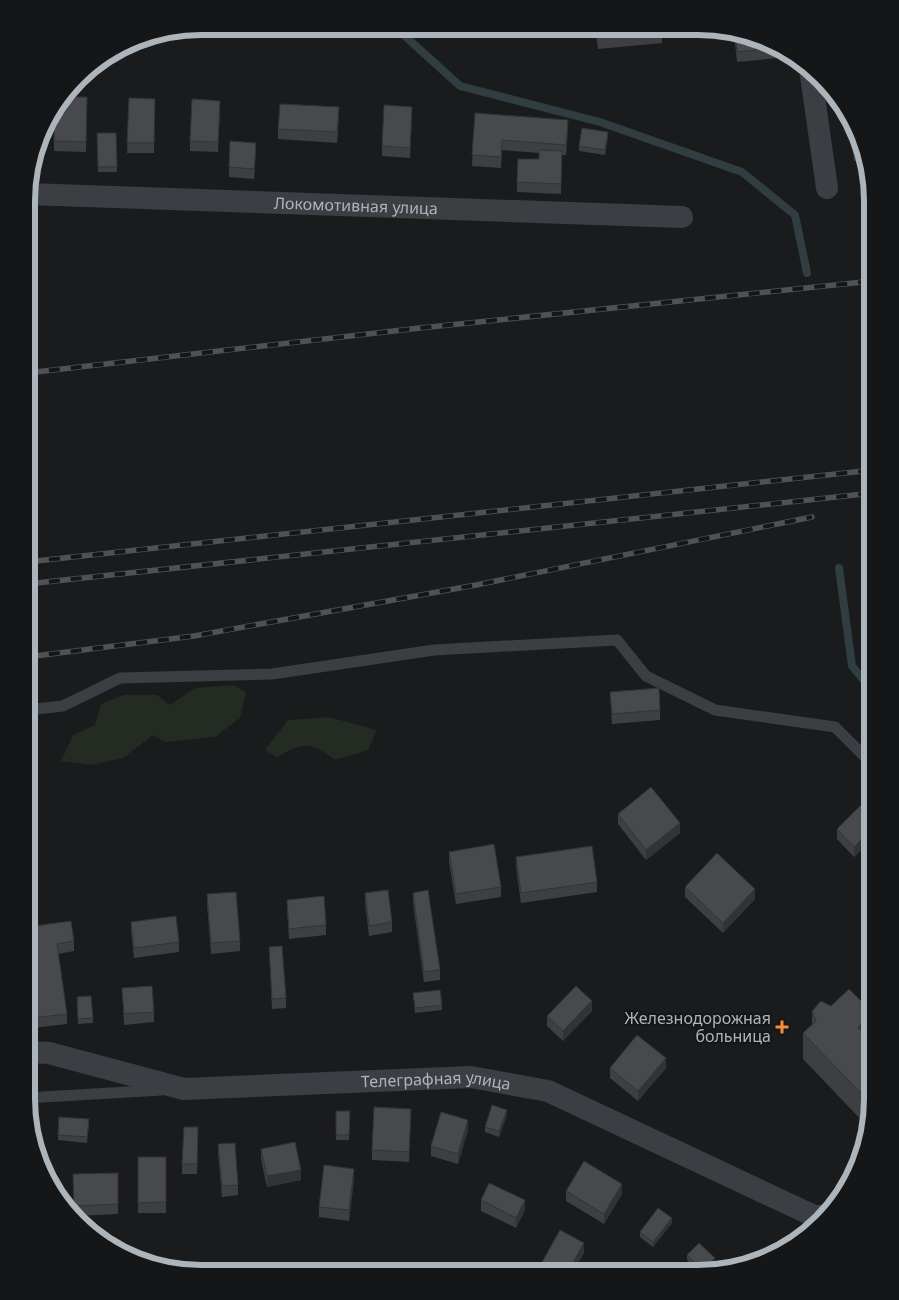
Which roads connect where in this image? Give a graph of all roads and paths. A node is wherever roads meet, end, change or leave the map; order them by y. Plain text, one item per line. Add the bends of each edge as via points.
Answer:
1 (812, 81) edge
2 (826, 188) dead end
3 (35, 194) edge
4 (682, 217) dead end
5 (35, 709) edge
6 (864, 757) edge
7 (35, 1052) edge
8 (184, 1089) junction
9 (35, 1097) edge
10 (817, 1215) edge

1 - 2 street
3 - 4 street, Локомотивная улица
5 - 6 lane via 63,706 120,678 272,674 434,650 617,640 646,676 715,710 835,727
7 - 8 street, Телеграфная улица via 49,1053
8 - 9 lane
8 - 10 street, Телеграфная улица via 472,1077 548,1091

